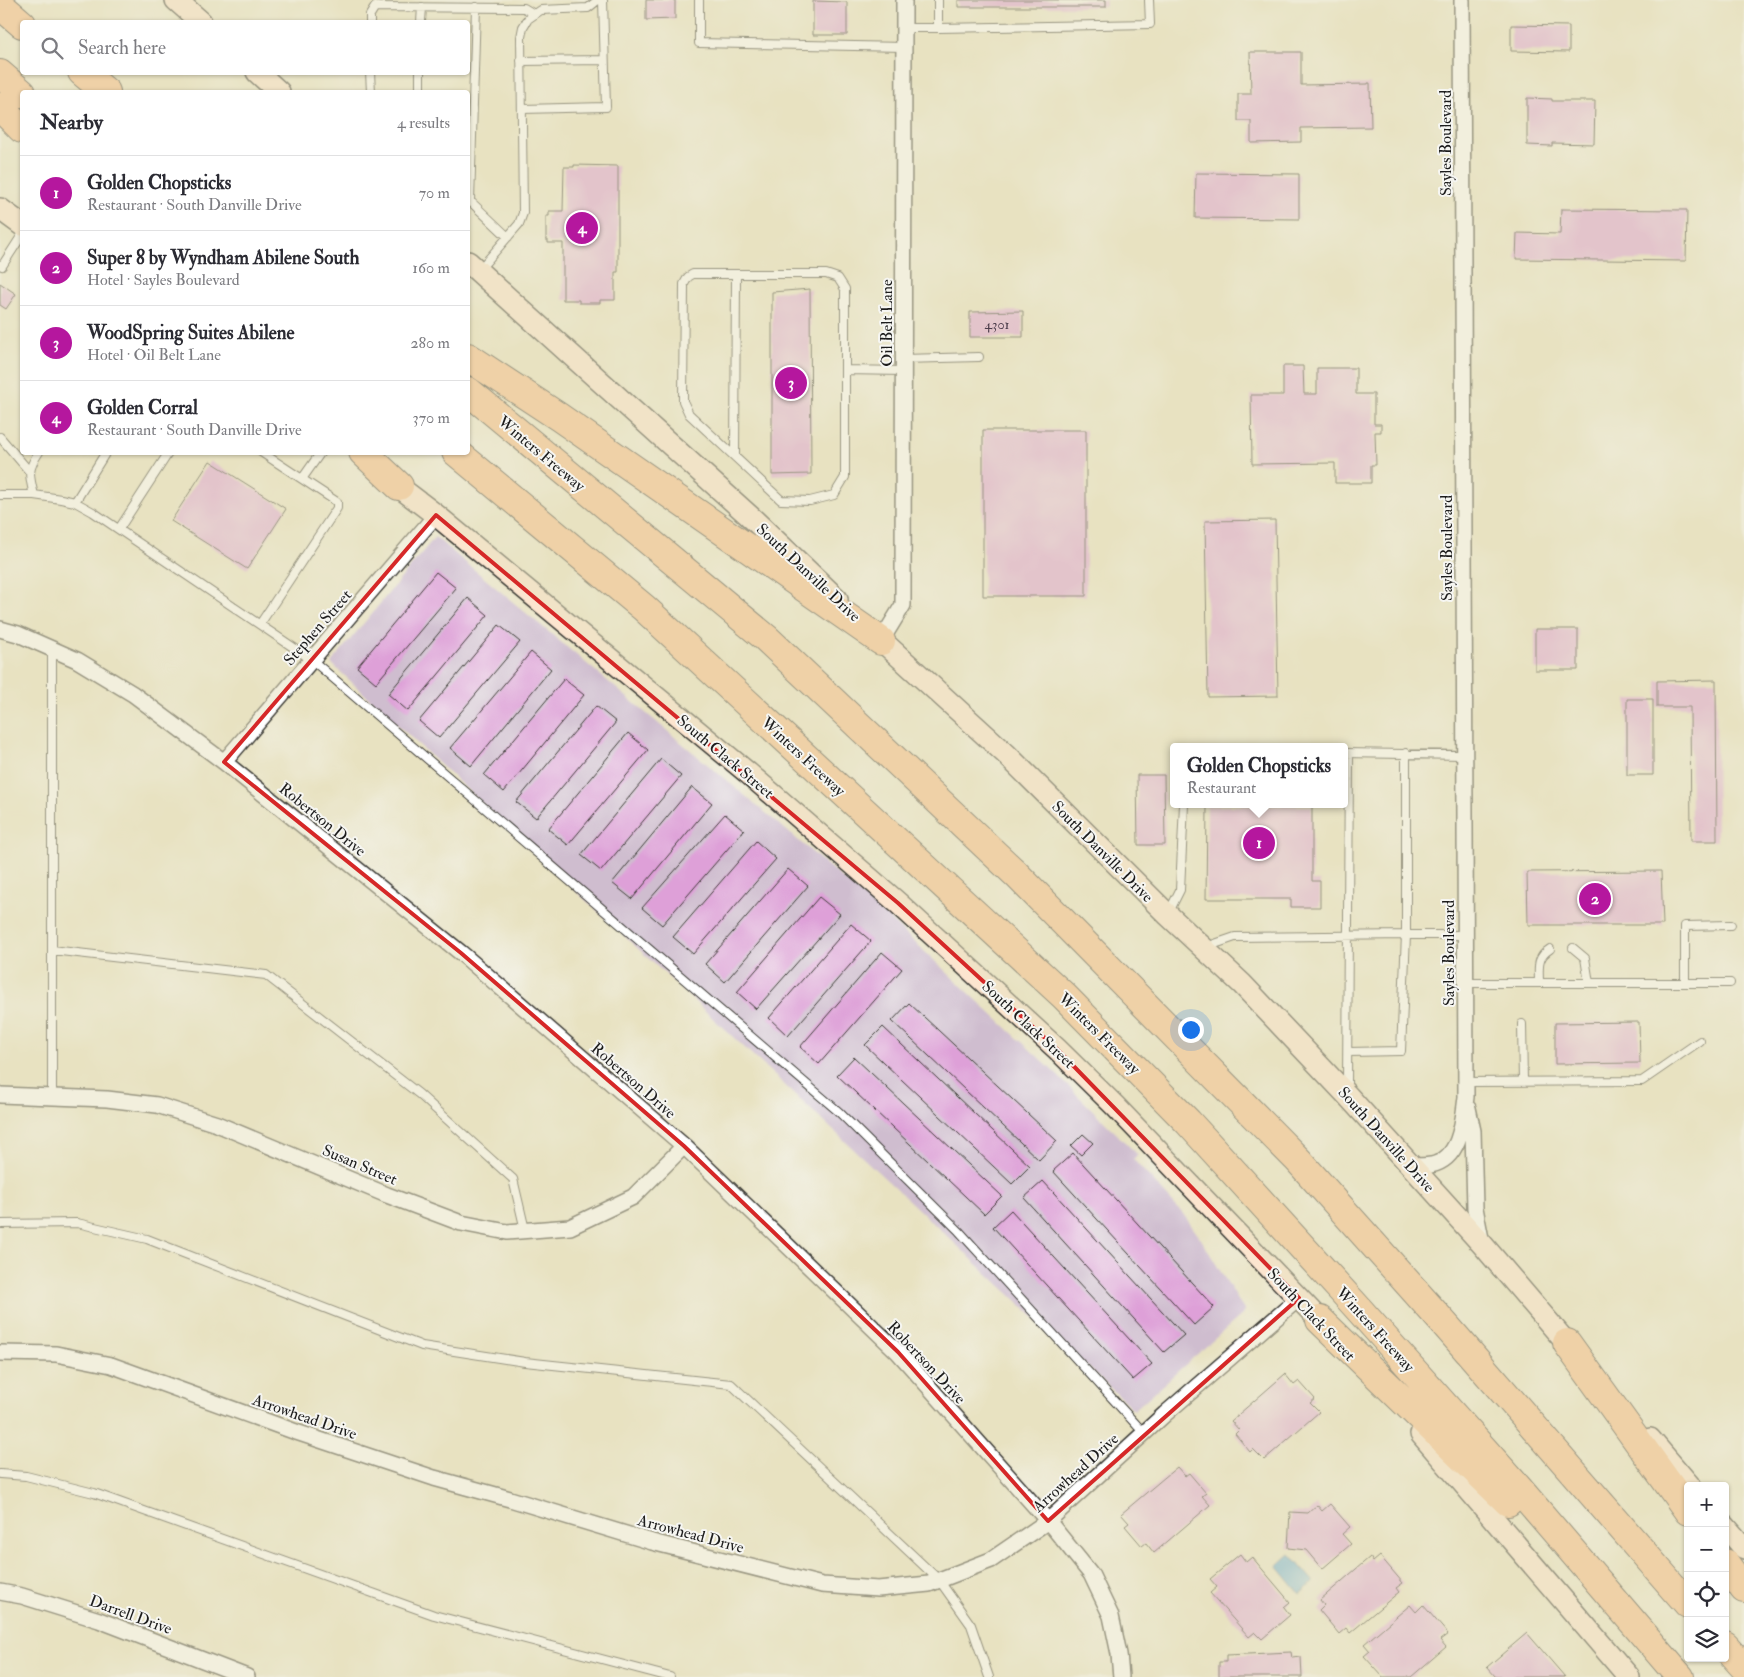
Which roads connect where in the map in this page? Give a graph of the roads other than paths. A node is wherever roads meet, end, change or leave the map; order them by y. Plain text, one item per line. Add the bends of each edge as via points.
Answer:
1 (176, 0) edge
2 (598, 0) edge
3 (603, 0) edge
4 (699, 0) edge
5 (904, 0) edge
6 (938, 0) edge
7 (1149, 0) edge
8 (1462, 0) edge
9 (0, 5) edge
10 (422, 7) junction
11 (476, 7) junction
12 (534, 14) junction
13 (199, 20) edge
14 (370, 20) edge
15 (421, 20) edge
16 (20, 22) edge
17 (904, 28) junction
18 (938, 28) junction
19 (904, 47) junction
20 (604, 60) junction
21 (521, 62) junction
22 (0, 74) edge
23 (86, 75) edge
24 (260, 75) edge
25 (370, 75) edge
26 (420, 75) edge
27 (104, 90) edge
28 (278, 90) edge
29 (370, 90) edge
30 (420, 90) edge
31 (20, 91) edge
32 (0, 107) edge
33 (522, 109) junction
34 (20, 128) edge
35 (470, 172) edge
36 (470, 201) edge
37 (0, 209) edge
38 (20, 224) edge
39 (20, 237) edge
40 (508, 237) junction
41 (0, 265) edge
42 (473, 267) edge
43 (736, 274) junction
44 (470, 358) edge
45 (979, 358) dead end
46 (903, 365) junction
47 (845, 370) junction
48 (470, 393) edge
49 (0, 437) edge
50 (37, 455) edge
51 (104, 455) edge
52 (167, 455) edge
53 (266, 455) edge
54 (319, 455) edge
55 (354, 455) edge
56 (366, 455) edge
57 (460, 455) edge
58 (735, 457) junction
59 (29, 471) junction
60 (302, 479) junction
61 (399, 486) junction
62 (0, 495) edge
63 (34, 495) junction
64 (75, 502) junction
65 (436, 515) junction
66 (119, 529) junction
67 (260, 624) junction
68 (0, 629) edge
69 (881, 641) junction
70 (52, 650) junction
71 (312, 660) junction
72 (1348, 753) edge
73 (1406, 753) junction
74 (1465, 755) junction
75 (224, 762) junction
76 (1184, 808) edge
77 (1348, 808) edge
78 (1168, 915) junction
79 (1731, 925) dead end
80 (1349, 935) junction
81 (1406, 935) junction
82 (1465, 935) junction
83 (1202, 948) junction
84 (1550, 948) dead end
85 (1573, 948) dead end
86 (52, 950) junction
87 (1539, 983) junction
88 (1589, 983) junction
89 (1730, 983) dead end
90 (1465, 984) junction
91 (1686, 984) junction
92 (1522, 1024) dead end
93 (1700, 1041) dead end
94 (1348, 1052) junction
95 (1523, 1082) junction
96 (1466, 1089) junction
97 (0, 1095) edge
98 (1347, 1095) junction
99 (52, 1097) junction
100 (684, 1146) junction
101 (1411, 1166) junction
102 (0, 1224) edge
103 (525, 1230) junction
104 (1482, 1244) junction
105 (1299, 1298) junction
106 (1320, 1320) junction
107 (1567, 1343) junction
108 (0, 1354) edge
109 (1144, 1433) junction
110 (0, 1474) edge
111 (1687, 1482) edge
112 (1684, 1505) edge
113 (1048, 1521) junction
114 (1726, 1527) edge
115 (1744, 1548) edge
116 (1729, 1568) edge
117 (939, 1580) junction
118 (1744, 1589) edge
119 (0, 1592) edge
120 (1684, 1599) edge
121 (1635, 1625) junction
122 (1729, 1650) edge
123 (1744, 1667) edge
124 (247, 1677) edge
125 (670, 1677) edge
126 (989, 1677) edge
127 (1121, 1677) edge
128 (1630, 1677) edge
129 (1680, 1677) edge

1 - 13 main road
2 - 12 lane via 588,8 541,10
3 - 20 lane
4 - 19 lane via 699,43
5 - 17 street, Oil Belt Lane
6 - 18 lane
7 - 18 lane via 1150,24
8 - 74 street, Sayles Boulevard
9 - 16 highway
10 - 11 lane
10 - 14 lane via 375,7
10 - 15 lane
11 - 12 lane via 524,8
11 - 35 lane
12 - 21 lane via 523,27
17 - 18 lane
17 - 19 street, Oil Belt Lane
19 - 46 street, Oil Belt Lane
20 - 21 lane
20 - 33 lane via 606,107
21 - 33 lane
22 - 31 highway
23 - 27 highway
24 - 28 main road
25 - 29 lane
26 - 30 lane
32 - 34 highway
33 - 40 lane via 523,213
36 - 40 lane
37 - 38 main road
39 - 41 lane
40 - 42 lane
42 - 69 main road, South Danville Drive via 755,521
43 - 47 lane via 826,274 838,278 845,289
43 - 58 lane
43 - 58 lane via 693,274 684,284 683,392 689,414
44 - 69 highway via 560,417
45 - 46 lane
46 - 47 lane
46 - 69 street, Oil Belt Lane via 903,605
47 - 58 lane via 845,477 834,495 810,501 781,500
48 - 120 highway, Winters Freeway via 766,638 1016,874 1298,1160
49 - 59 lane
50 - 59 lane
51 - 64 lane
52 - 66 lane
53 - 60 lane
54 - 60 lane
55 - 61 main road, South Clack Street
56 - 61 highway
57 - 121 highway, Winters Freeway via 644,608 1064,996 1188,1122 1348,1298
59 - 63 lane
60 - 67 lane via 336,502 337,508
61 - 65 main road, South Clack Street
62 - 63 lane
63 - 64 lane
64 - 66 lane
65 - 71 street, Stephen Street
65 - 105 main road, South Clack Street via 748,773 898,904 1089,1080
66 - 67 lane
67 - 71 lane
68 - 70 street, Robertson Drive
69 - 78 main road, South Danville Drive via 1006,754
70 - 75 street, Robertson Drive via 77,660 133,694
70 - 86 lane
71 - 75 street, Stephen Street
71 - 109 lane via 839,1112 959,1231
72 - 73 lane
73 - 74 lane
73 - 81 lane
74 - 82 street, Sayles Boulevard
75 - 100 street, Robertson Drive via 461,953
76 - 78 lane via 1180,890
77 - 80 lane
78 - 83 main road, South Danville Drive
79 - 91 lane via 1686,926
80 - 81 lane
80 - 83 lane via 1235,937
80 - 94 lane
81 - 82 lane
81 - 94 lane via 1401,1051
82 - 90 street, Sayles Boulevard
83 - 98 main road, South Danville Drive via 1242,984
84 - 87 lane via 1539,962
85 - 88 lane via 1585,958
86 - 99 lane
86 - 103 lane via 266,975 419,1094 513,1179
87 - 88 lane
87 - 90 lane
88 - 91 lane
89 - 91 lane
90 - 96 street, Sayles Boulevard
92 - 95 lane
93 - 95 lane via 1642,1081
94 - 98 lane
95 - 96 lane
96 - 101 street, Sayles Boulevard via 1459,1138 1452,1151 1432,1165
96 - 104 street, Sayles Boulevard via 1473,1131 1475,1208
97 - 99 street, Susan Street
98 - 101 main road, South Danville Drive
99 - 103 street, Susan Street via 107,1099 157,1106 217,1124 461,1224 507,1232
100 - 103 street, Susan Street via 632,1197 570,1226
100 - 113 street, Robertson Drive via 898,1352
101 - 104 main road, South Danville Drive
102 - 117 lane via 77,1223 147,1239 422,1346 525,1362 731,1384
104 - 107 main road, South Danville Drive
105 - 106 main road, South Clack Street
105 - 109 street, Arrowhead Drive
106 - 121 highway
106 - 128 main road, South Clack Street via 1433,1446
107 - 111 main road, South Danville Drive
107 - 112 highway
108 - 117 street, Arrowhead Drive via 56,1354 111,1365 434,1478 652,1542 822,1585 878,1588 928,1584
109 - 113 street, Arrowhead Drive
110 - 125 lane via 26,1476 94,1493 434,1615
113 - 117 street, Arrowhead Drive via 991,1560
113 - 127 street, Robertson Drive via 1091,1574 1111,1616
114 - 115 main road
116 - 118 highway
117 - 126 lane via 971,1625
119 - 124 street, Darrell Drive via 99,1620
121 - 129 highway, Winters Freeway
122 - 123 highway

